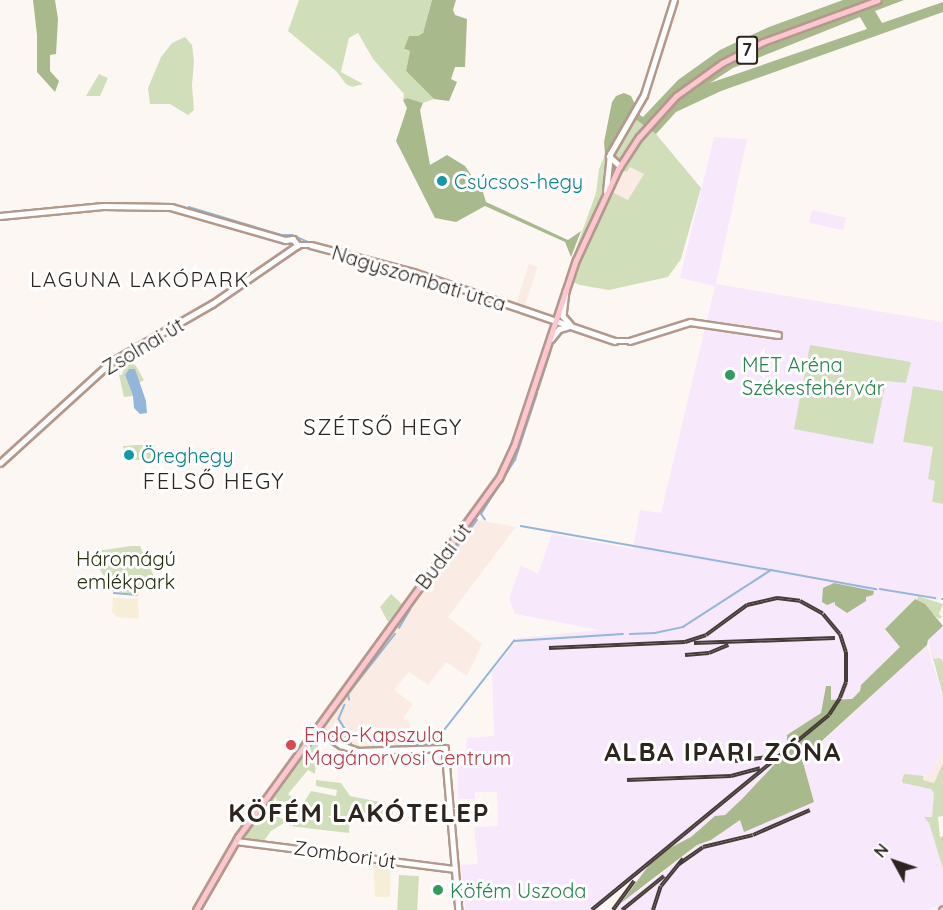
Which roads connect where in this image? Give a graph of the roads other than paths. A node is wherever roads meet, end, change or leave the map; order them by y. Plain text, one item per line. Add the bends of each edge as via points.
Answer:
1 (674, 0) edge
2 (878, 0) edge
3 (609, 156) junction
4 (608, 165) junction
5 (619, 167) junction
6 (605, 195) junction
7 (0, 216) edge
8 (285, 240) junction
9 (298, 245) junction
10 (285, 251) junction
11 (566, 286) junction
12 (555, 321) junction
13 (577, 329) junction
14 (778, 335) dead end
15 (545, 349) junction
16 (0, 463) edge
17 (0, 468) edge
18 (317, 729) junction
19 (236, 841) junction
20 (455, 869) junction
21 (196, 910) edge
22 (459, 910) edge

1 - 3 street via 640,104
2 - 5 main road, 7 via 764,42 701,76 652,120
3 - 4 street
3 - 5 street
4 - 5 street
4 - 6 street
5 - 6 main road, Budai út / 7
6 - 11 main road, Budai út / 7
7 - 8 street, Nagyszombati utca via 104,206 167,207
8 - 9 street, Nagyszombati utca via 293,239
8 - 10 street
9 - 10 street, Zsolnai út
9 - 12 street, Nagyszombati utca via 413,272
10 - 16 street, Zsolnai út via 212,304 111,362
11 - 12 main road, Budai út / 7
11 - 13 street via 563,316
12 - 13 street, Nagyszombati utca
12 - 15 main road, Budai út / 7
13 - 14 street, Nagyszombati utca via 622,342 690,322
13 - 15 street via 559,329
15 - 18 main road, Budai út / 7 via 514,446 499,478
16 - 17 street
18 - 19 main road, Budai út / 7
18 - 20 street via 358,751 445,748
19 - 20 street, Zombori út
19 - 21 main road, Budai út / 7
20 - 22 street

